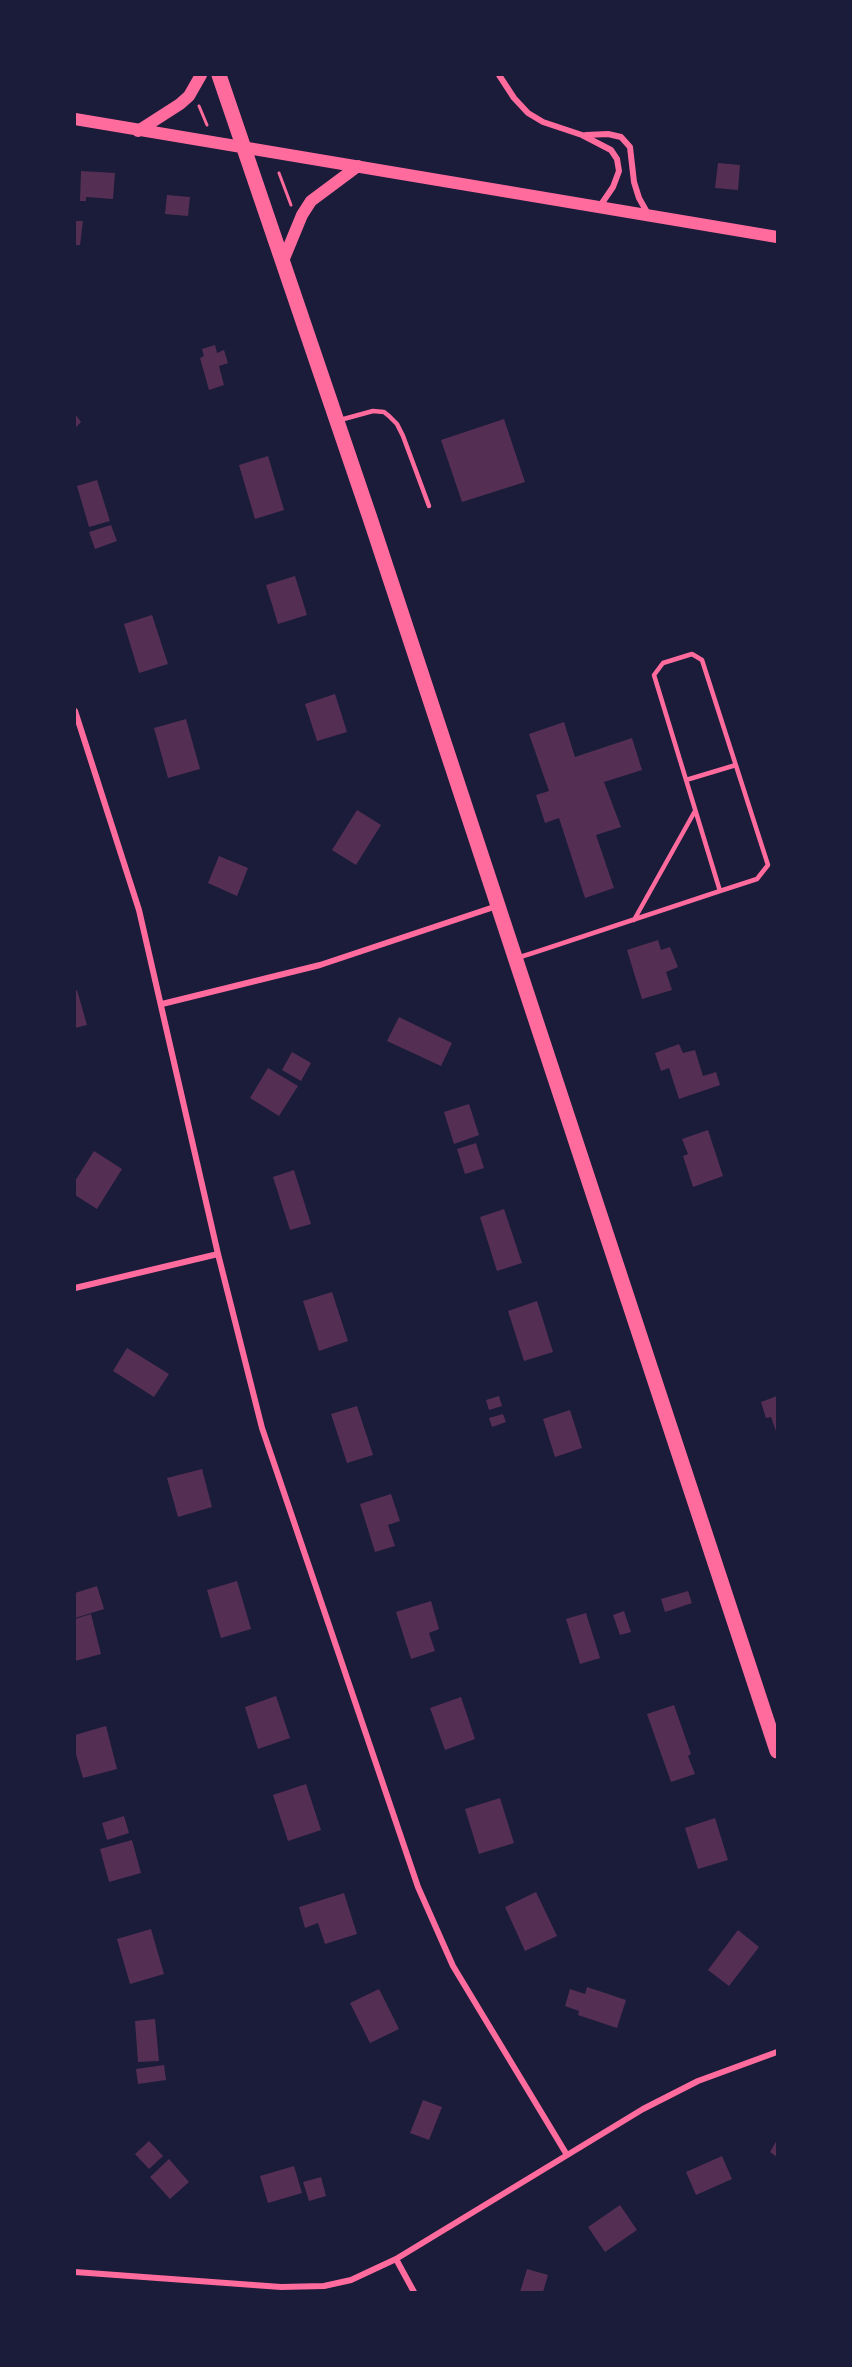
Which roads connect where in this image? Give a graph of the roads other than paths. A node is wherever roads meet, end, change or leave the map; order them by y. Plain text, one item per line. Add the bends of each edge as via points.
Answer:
1 (201, 75) edge
2 (219, 75) edge
3 (499, 75) edge
4 (75, 119) edge
5 (138, 131) junction
6 (582, 135) junction
7 (245, 149) junction
8 (358, 166) junction
9 (600, 207) junction
10 (649, 215) junction
11 (777, 237) edge
12 (283, 261) junction
13 (337, 420) junction
14 (429, 506) dead end
15 (75, 711) edge
16 (736, 765) junction
17 (686, 780) junction
18 (695, 811) junction
19 (720, 891) junction
20 (497, 906) junction
21 (634, 920) junction
22 (515, 959) junction
23 (162, 1004) junction
24 (218, 1254) junction
25 (75, 1288) edge
26 (777, 1751) edge
27 (777, 2052) edge
28 (567, 2155) junction
29 (396, 2259) junction
30 (75, 2272) edge
31 (414, 2292) edge

1 - 5 main road via 189,96
2 - 7 main road
3 - 6 street via 528,113
4 - 5 main road
5 - 7 main road
6 - 9 street via 611,150 617,159 619,171
6 - 10 street via 621,137 630,147 634,182
7 - 8 main road
7 - 12 main road
8 - 9 main road
8 - 12 main road via 311,201
9 - 10 main road
10 - 11 main road
12 - 13 main road
13 - 14 lane via 373,411 389,416 403,436
13 - 20 main road
15 - 23 street via 124,860
16 - 17 lane
16 - 17 lane via 702,660 692,654 663,663 654,675
16 - 19 lane via 768,865 757,879
17 - 18 lane
18 - 19 lane
18 - 21 lane
19 - 21 lane
20 - 22 main road
20 - 23 street via 320,965
21 - 22 lane
22 - 26 main road
23 - 24 street
24 - 25 street
24 - 28 street via 262,1428 418,1887 453,1966
27 - 28 street via 698,2081
28 - 29 street
29 - 30 street via 351,2280 302,2288
29 - 31 street

